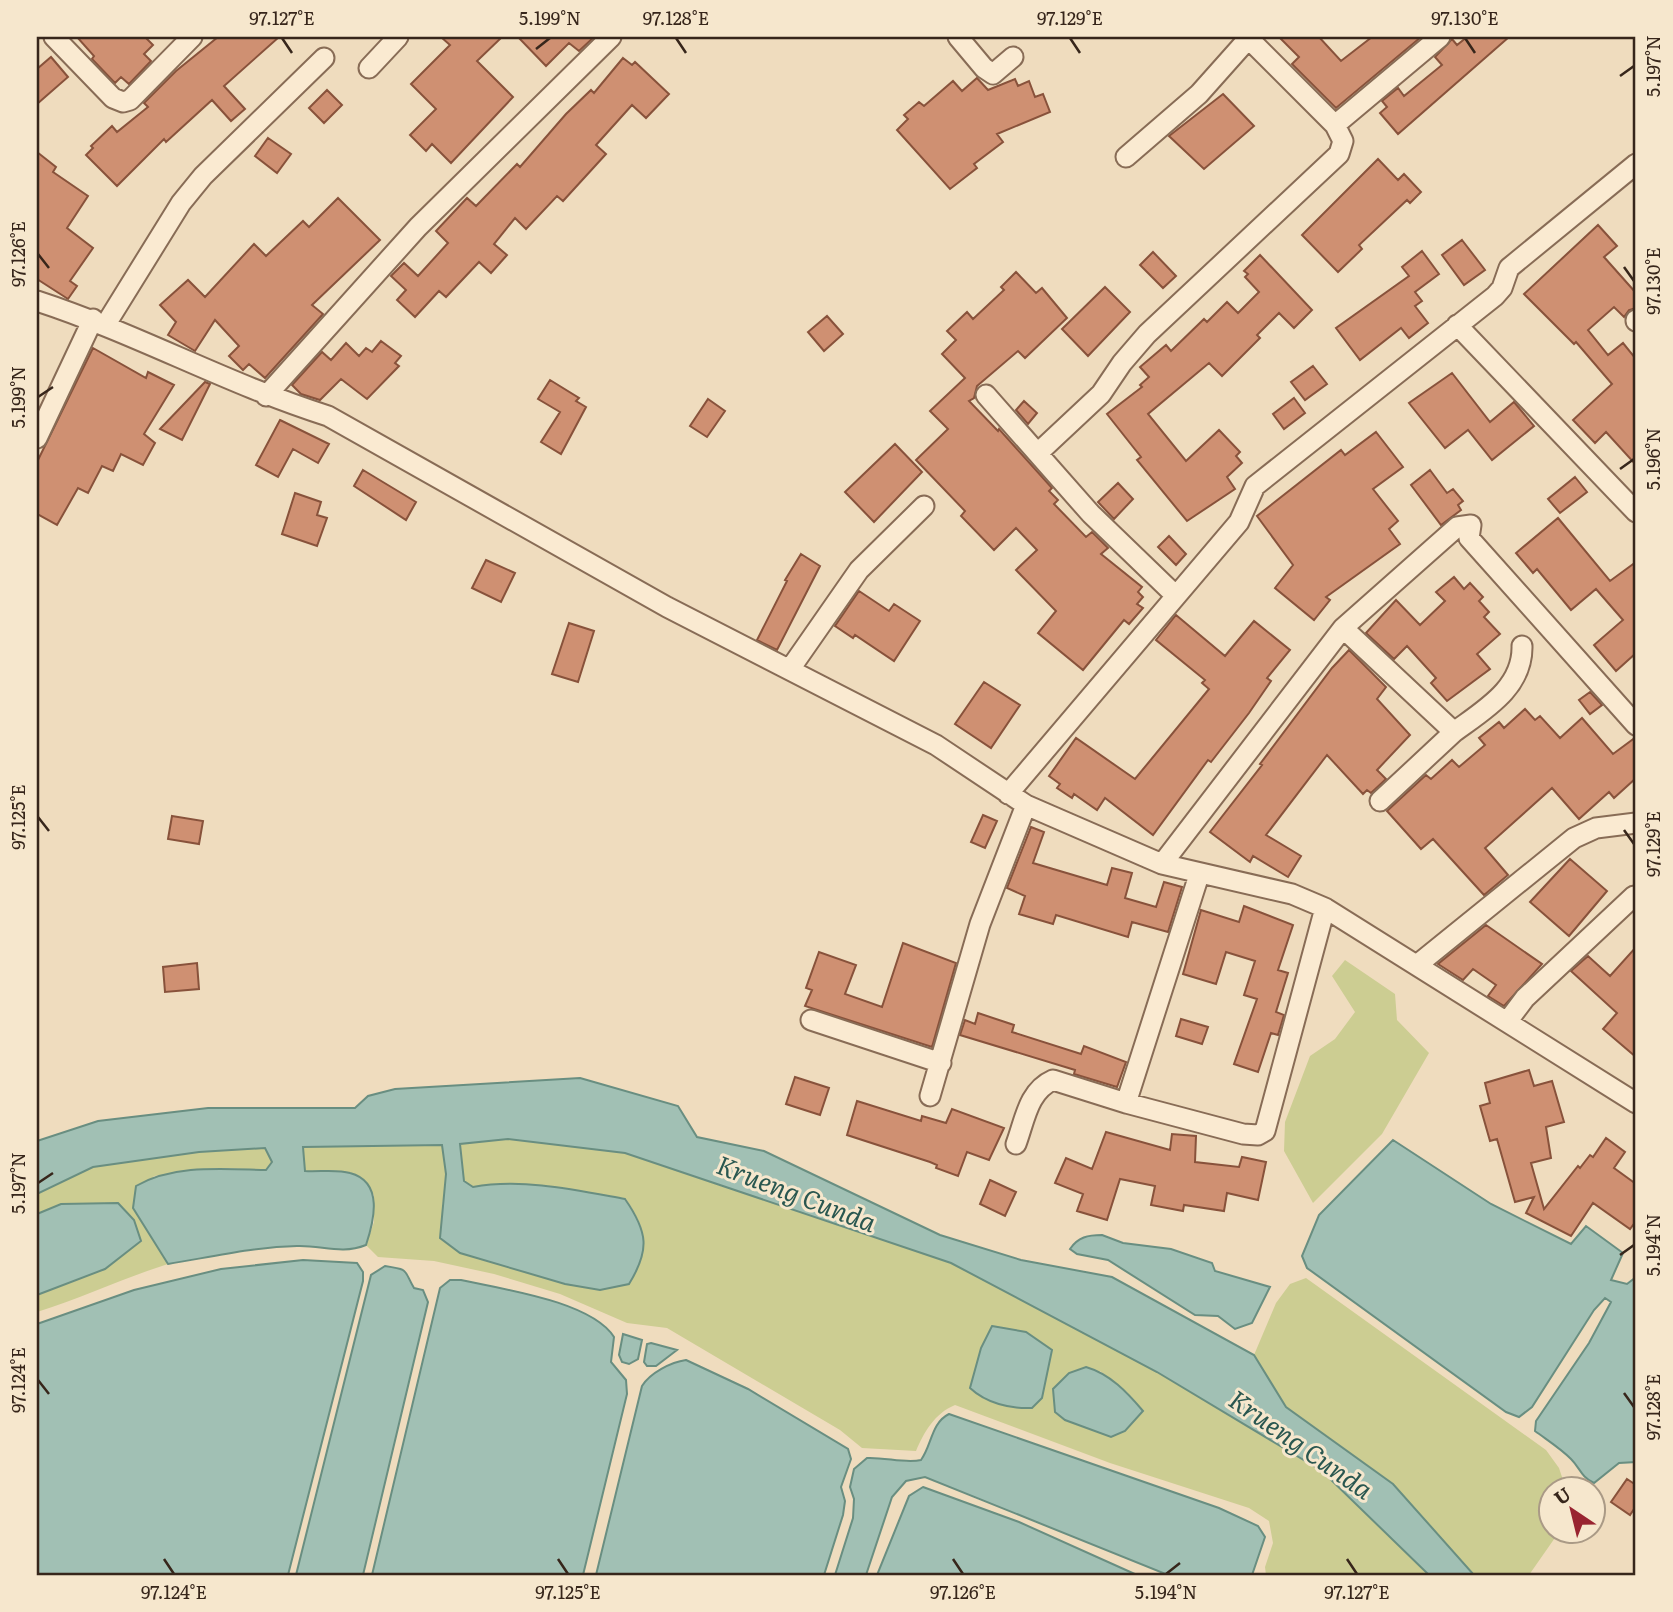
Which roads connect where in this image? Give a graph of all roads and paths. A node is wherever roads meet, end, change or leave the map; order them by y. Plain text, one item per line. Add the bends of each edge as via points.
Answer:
1 (54, 37) edge
2 (192, 37) edge
3 (398, 37) edge
4 (611, 37) edge
5 (958, 37) edge
6 (1440, 37) edge
7 (1248, 38) edge
8 (1013, 57) dead end
9 (324, 58) dead end
10 (369, 68) dead end
11 (1335, 125) junction
12 (1126, 157) dead end
13 (1636, 164) edge
14 (37, 301) edge
15 (99, 321) junction
16 (1457, 325) junction
17 (986, 395) dead end
18 (266, 397) junction
19 (37, 438) edge
20 (1038, 453) junction
21 (924, 506) dead end
22 (1636, 512) edge
23 (1175, 595) junction
24 (1343, 628) junction
25 (1522, 646) dead end
26 (790, 669) junction
27 (1636, 725) edge
28 (1454, 732) junction
29 (1008, 794) junction
30 (1380, 801) dead end
31 (1026, 805) junction
32 (1636, 823) edge
33 (1162, 864) junction
34 (1199, 875) junction
35 (1634, 896) dead end
36 (1325, 908) junction
37 (1417, 965) junction
38 (811, 1020) dead end
39 (1507, 1022) junction
40 (941, 1063) junction
41 (930, 1096) dead end
42 (1126, 1103) junction
43 (1636, 1103) edge
44 (1016, 1144) dead end

1 - 2 street via 113,98 123,102 131,100
3 - 10 street
4 - 18 street via 418,227
5 - 8 street via 993,74
6 - 11 street
7 - 11 street
7 - 12 street via 1199,94
9 - 15 street via 203,176
11 - 20 street via 1343,141 1339,153 1147,334 1101,394
13 - 16 street via 1508,268 1499,292
14 - 15 street
15 - 18 street
15 - 19 street
16 - 22 street
16 - 23 street via 1255,486 1239,522
17 - 20 street
18 - 26 street via 328,416 548,543
20 - 23 street via 1091,514
21 - 26 street via 859,570
23 - 29 street
24 - 27 street via 1451,531 1471,525 1468,538
24 - 28 street
24 - 33 street
25 - 28 street via 1520,669 1513,681
26 - 29 street via 936,745
28 - 30 street
29 - 31 street
31 - 33 street
31 - 40 street via 980,924
32 - 37 street via 1596,828 1574,838
33 - 34 street
34 - 36 street via 1292,894
34 - 42 street
35 - 39 street via 1525,999
36 - 37 street
36 - 42 street via 1265,1131 1243,1135
37 - 39 street
38 - 40 street
39 - 43 street
40 - 41 street
42 - 44 street via 1052,1080 1033,1095

